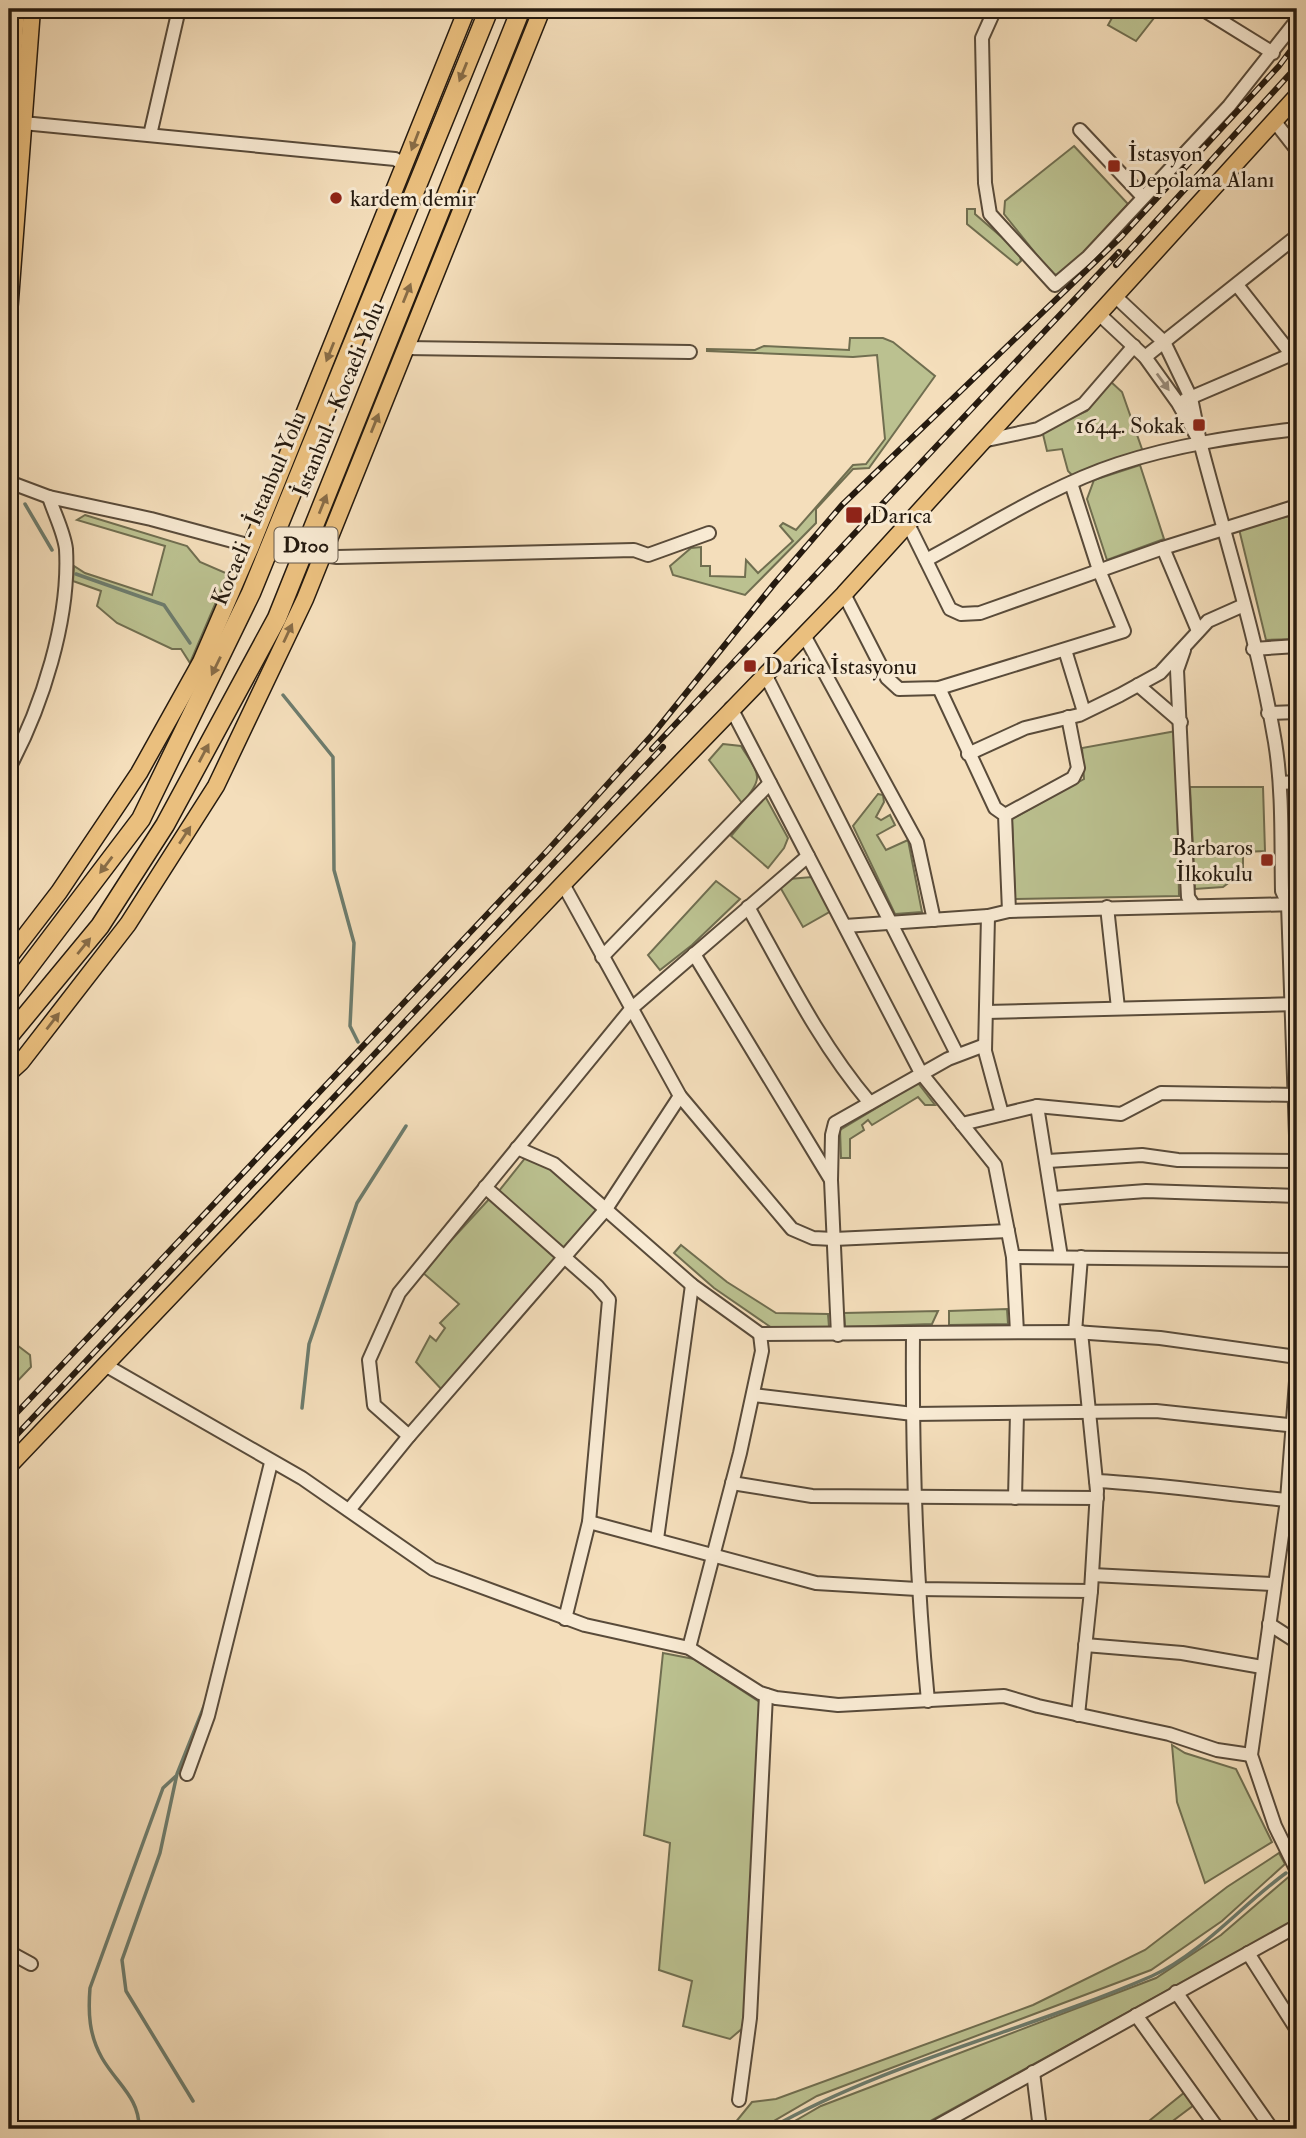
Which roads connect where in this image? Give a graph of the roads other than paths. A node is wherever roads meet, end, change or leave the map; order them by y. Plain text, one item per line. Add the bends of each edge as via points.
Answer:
1 (16, 9) edge
2 (32, 9) edge
3 (179, 9) edge
4 (467, 9) edge
5 (489, 9) edge
6 (521, 9) edge
7 (542, 9) edge
8 (995, 9) edge
9 (1202, 9) edge
10 (1297, 20) edge
11 (1273, 53) junction
12 (1297, 96) edge
13 (1275, 122) junction
14 (16, 125) edge
15 (1080, 130) dead end
16 (150, 135) junction
17 (1297, 150) edge
18 (405, 165) junction
19 (1143, 197) junction
20 (1297, 236) edge
21 (1237, 285) junction
22 (1116, 297) junction
23 (9, 313) edge
24 (1100, 315) junction
25 (1164, 342) junction
26 (1134, 346) junction
27 (406, 348) junction
28 (690, 352) dead end
29 (1294, 354) edge
30 (1145, 356) junction
31 (1185, 401) junction
32 (1297, 429) edge
33 (987, 440) junction
34 (1200, 442) junction
35 (9, 482) edge
36 (1071, 483) junction
37 (49, 497) junction
38 (1297, 506) edge
39 (908, 524) junction
40 (1223, 528) junction
41 (709, 533) dead end
42 (251, 546) junction
43 (1163, 548) junction
44 (323, 555) junction
45 (926, 560) junction
46 (1099, 570) junction
47 (844, 594) junction
48 (1244, 606) junction
49 (1198, 631) junction
50 (804, 635) junction
51 (1186, 644) junction
52 (1297, 646) edge
53 (1253, 649) junction
54 (1065, 650) junction
55 (765, 674) junction
56 (1138, 685) junction
57 (939, 688) junction
58 (731, 708) junction
59 (1084, 712) junction
60 (1297, 712) edge
61 (1268, 713) junction
62 (1068, 717) junction
63 (1181, 722) junction
64 (968, 754) junction
65 (9, 768) edge
66 (1280, 782) junction
67 (1297, 782) edge
68 (770, 783) junction
69 (1005, 815) junction
70 (808, 856) junction
71 (563, 884) junction
72 (1293, 904) edge
73 (1194, 906) junction
74 (748, 907) junction
75 (1107, 907) junction
76 (1009, 911) junction
77 (988, 916) junction
78 (934, 920) junction
79 (890, 923) junction
80 (845, 926) junction
81 (694, 954) junction
82 (9, 957) edge
83 (602, 957) junction
84 (9, 993) edge
85 (1295, 1004) edge
86 (632, 1008) junction
87 (1118, 1008) junction
88 (986, 1012) junction
89 (9, 1036) edge
90 (985, 1045) junction
91 (957, 1054) junction
92 (9, 1073) edge
93 (921, 1073) junction
94 (1296, 1094) edge
95 (680, 1096) junction
96 (870, 1103) junction
97 (1037, 1106) junction
98 (1002, 1114) junction
99 (962, 1124) junction
100 (517, 1148) junction
101 (1048, 1161) junction
102 (1297, 1162) edge
103 (831, 1180) junction
104 (485, 1187) junction
105 (1297, 1196) edge
106 (1053, 1198) junction
107 (606, 1209) junction
108 (1008, 1231) junction
109 (834, 1239) junction
110 (565, 1257) junction
111 (1013, 1257) junction
112 (1061, 1257) junction
113 (1081, 1257) junction
114 (1297, 1260) edge
115 (692, 1284) junction
116 (1017, 1332) junction
117 (1078, 1332) junction
118 (760, 1334) junction
119 (914, 1334) junction
120 (838, 1335) junction
121 (1297, 1357) edge
122 (105, 1365) junction
123 (1297, 1368) edge
124 (752, 1395) junction
125 (1017, 1413) junction
126 (1091, 1413) junction
127 (913, 1414) junction
128 (1296, 1426) edge
129 (410, 1436) junction
130 (271, 1463) junction
131 (9, 1466) edge
132 (1096, 1481) junction
133 (732, 1483) junction
134 (1015, 1498) junction
135 (1097, 1498) junction
136 (913, 1499) junction
137 (1287, 1500) junction
138 (349, 1510) junction
139 (589, 1522) junction
140 (657, 1539) junction
141 (714, 1553) junction
142 (1092, 1576) junction
143 (1273, 1584) junction
144 (917, 1589) junction
145 (1091, 1591) junction
146 (565, 1619) junction
147 (1269, 1623) junction
148 (1296, 1639) edge
149 (1085, 1645) junction
150 (689, 1648) junction
151 (1262, 1667) junction
152 (766, 1695) junction
153 (928, 1701) junction
154 (1078, 1715) junction
155 (1251, 1755) junction
156 (187, 1774) dead end
157 (1297, 1841) edge
158 (1282, 1844) junction
159 (1297, 1871) edge
160 (1297, 1926) edge
161 (9, 1952) edge
162 (1248, 1953) junction
163 (31, 1964) dead end
164 (1176, 1993) junction
165 (1136, 2015) junction
166 (1297, 2030) edge
167 (1034, 2072) junction
168 (739, 2100) dead end
169 (932, 2129) edge
170 (1040, 2129) edge
171 (1218, 2129) edge
172 (1272, 2129) edge

1 - 14 main road
2 - 14 main road
3 - 16 street
4 -> 18 main road
5 -> 84 highway, Kocaeli - İstanbul Yolu / D100 via 251,593 196,706 141,818
89 -> 6 highway, İstanbul - Kocaeli Yolu / D100 via 100,926 158,836 277,618
7 - 27 main road
8 - 19 street via 982,38 985,183 990,214 1055,285 1088,257
9 - 11 street
10 - 11 street
11 - 19 street
12 - 13 main road
13 - 17 street
13 - 22 main road
14 - 16 street
14 - 23 main road
15 - 19 street
16 - 18 street via 395,159
18 -> 42 main road
20 - 21 street
21 - 25 street
21 - 29 street
22 - 24 main road
22 - 25 street
24 - 26 street
24 - 33 main road
25 - 30 street
25 - 31 street
26 - 30 street
26 - 33 street via 1084,404 1038,429
27 - 28 street
44 -> 27 main road
29 - 31 street
30 -> 31 street
31 - 34 street
32 - 34 street
33 - 39 main road
34 - 36 street via 1118,464
34 - 40 street
35 - 37 street
36 - 45 street
36 - 46 street
37 - 42 street
37 - 65 street via 66,547 63,614 28,732
38 - 40 street
39 - 45 street
39 - 47 main road
40 - 43 street
40 - 48 street
41 - 44 street via 648,555 634,550
42 - 82 main road via 201,662 139,773
43 - 46 street
43 - 49 street
92 -> 44 main road via 128,923 216,786
45 - 46 street via 950,609 961,614 980,613
46 - 54 street via 1124,631
47 - 50 main road
47 - 57 street via 887,678 899,689
48 - 49 street via 1208,621
48 - 53 street
49 - 51 street
50 - 55 main road
50 - 78 street via 916,842
51 - 56 street via 1160,673
51 - 63 street via 1177,670
52 - 53 street
53 - 61 street
54 - 57 street
54 - 59 street
55 - 58 main road
55 - 79 street
56 - 59 street
56 - 63 street
57 - 64 street
58 - 68 street
58 - 71 main road
59 - 62 street
60 - 61 street
61 - 66 street
62 - 64 street via 1025,728
62 - 69 street via 1078,768 1073,778
63 - 73 street via 1188,897
64 - 69 street via 995,808
66 - 67 street
66 - 72 street via 1282,891
68 - 70 street
68 - 83 street
69 - 76 street
70 - 74 street
70 - 80 street
71 - 83 street
71 - 122 main road
72 - 73 street
72 - 85 street
73 - 75 street
74 - 81 street
74 - 96 street via 821,1037
75 - 76 street
75 - 87 street
76 - 77 street
77 - 78 street
77 - 88 street
78 - 79 street
79 - 80 street
79 - 91 street
80 - 93 street
81 - 86 street
81 - 103 street
83 - 86 street
85 - 87 street
85 - 94 street
86 - 95 street
86 - 100 street
87 - 88 street
88 - 90 street
90 - 91 street
90 - 98 street
91 - 93 street
93 - 96 street
93 - 99 street
94 - 97 street via 1161,1093 1121,1114
94 - 102 street
95 - 107 street
95 - 109 street via 792,1229 813,1238
96 - 103 street via 835,1123
97 - 98 street
97 - 101 street
98 - 99 street
99 - 108 street via 995,1165
100 - 104 street
100 - 107 street via 554,1164
101 - 102 street via 1142,1155
101 - 106 street
103 - 109 street
104 - 110 street
104 - 129 street via 399,1293 369,1360 374,1405
105 - 106 street via 1146,1191
106 - 112 street
107 - 110 street
107 - 115 street
108 - 109 street
108 - 111 street
109 - 120 street
110 - 129 street
110 - 139 street via 609,1300
111 - 112 street
111 - 116 street
112 - 113 street
113 - 114 street
113 - 117 street
115 - 118 street
115 - 140 street
116 - 117 street
116 - 119 street
117 - 121 street
117 - 126 street
118 - 120 street
118 - 124 street via 762,1351
119 - 120 street
119 - 127 street
122 - 130 street
122 - 131 main road
123 - 128 street
124 - 127 street
124 - 133 street
125 - 126 street
125 - 127 street
125 - 134 street
126 - 128 street via 1156,1411
126 - 132 street
127 - 136 street
128 - 137 street
129 - 138 street
130 - 138 street
130 - 156 street via 208,1716
132 - 135 street
132 - 137 street
133 - 136 street via 811,1496
133 - 141 street
134 - 135 street
134 - 136 street
135 - 142 street
136 - 144 street
137 - 143 street
138 - 146 street via 433,1569
139 - 140 street
139 - 146 street
140 - 141 street
141 - 144 street via 816,1583
141 - 150 street
142 - 143 street
142 - 145 street
143 - 147 street
144 - 145 street
144 - 153 street
145 - 149 street
146 - 150 street
147 - 148 street
147 - 151 street
149 - 151 street via 1182,1653
149 - 154 street
150 - 152 street
151 - 155 street
152 - 153 street via 838,1705
152 - 168 street via 750,2018
153 - 154 street via 1004,1696
154 - 155 street
155 - 158 street
157 - 158 street via 1286,1847
158 - 159 street
160 - 162 street
161 - 163 street
162 - 164 street
162 - 166 street
164 - 165 street
164 - 172 street
165 - 167 street
165 - 171 street
167 - 169 street
167 - 170 street

